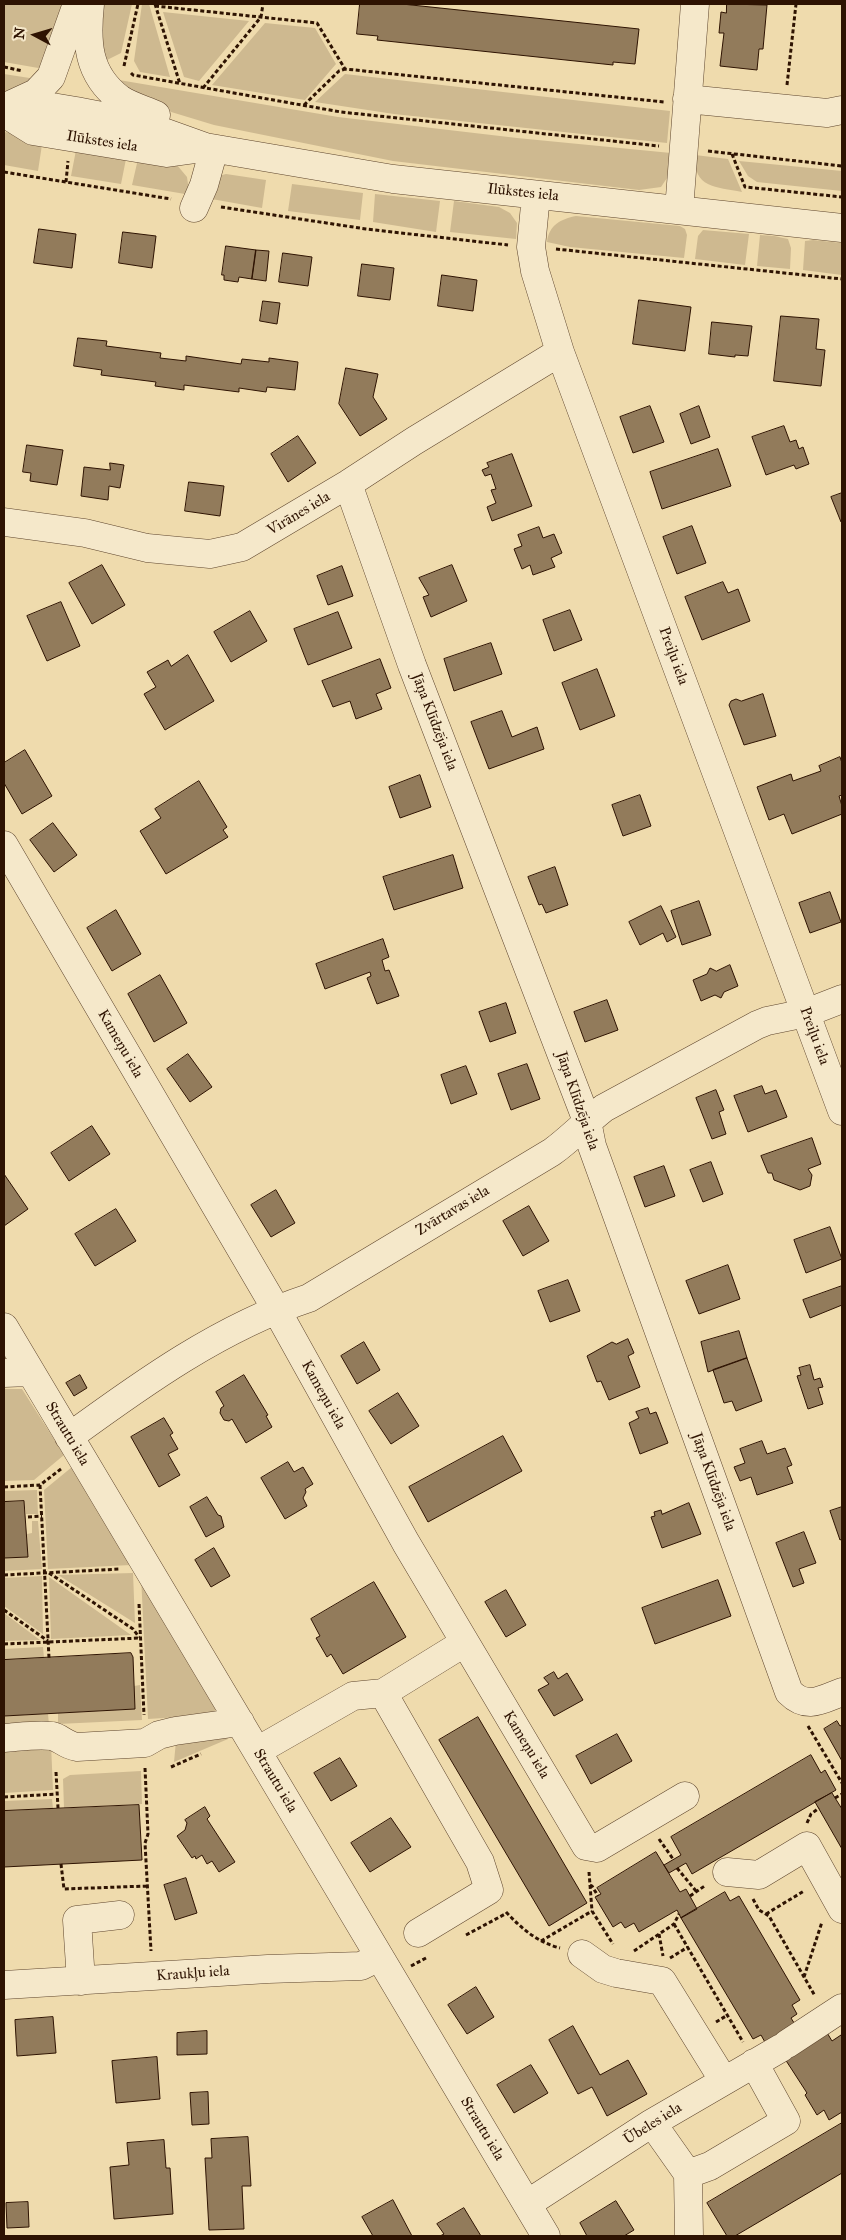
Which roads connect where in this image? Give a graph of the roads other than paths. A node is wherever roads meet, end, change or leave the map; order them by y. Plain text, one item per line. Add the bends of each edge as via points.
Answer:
1 (77, 4) edge
2 (90, 4) edge
3 (690, 4) edge
4 (687, 99) junction
5 (4, 108) edge
6 (842, 110) edge
7 (4, 113) edge
8 (209, 148) junction
9 (536, 195) junction
10 (195, 206) road end
11 (679, 210) junction
12 (842, 228) edge
13 (560, 352) junction
14 (348, 484) junction
15 (4, 522) edge
16 (4, 845) edge
17 (842, 999) edge
18 (806, 1012) junction
19 (842, 1111) edge
20 (587, 1121) junction
21 (276, 1309) junction
22 (4, 1327) edge
23 (30, 1372) junction
24 (4, 1373) edge
25 (74, 1446) junction
26 (464, 1643) junction
27 (842, 1692) edge
28 (383, 1693) junction
29 (240, 1722) junction
30 (4, 1738) edge
31 (257, 1751) junction
32 (684, 1796) dead end
33 (727, 1872) road end
34 (833, 1912) edge
35 (120, 1915) dead end
36 (418, 1933) dead end
37 (379, 1957) junction
38 (602, 1961) road end
39 (81, 1981) junction
40 (4, 1985) edge
41 (842, 2008) edge
42 (751, 2054) junction
43 (724, 2081) junction
44 (652, 2123) junction
45 (688, 2174) junction
46 (527, 2204) junction
47 (546, 2236) edge
48 (689, 2236) edge

1 - 5 street via 51,77 36,93
2 - 8 street via 90,53 103,83 121,100 169,121
3 - 4 street
4 - 6 street via 826,113
4 - 11 street
5 - 8 street, Ilūkstes iela via 40,105 138,123
7 - 8 street, Ilūkstes iela via 33,131 166,152
8 - 9 street, Ilūkstes iela via 393,179
8 - 10 street via 204,184
9 - 11 street, Ilūkstes iela
9 - 13 street, Preiļu iela via 531,247 535,271
11 - 12 street, Ilūkstes iela
13 - 14 street, Virānes iela
13 - 18 street, Preiļu iela
14 - 15 street, Virānes iela via 254,542 210,554 147,548 85,533
14 - 20 street, Jāņa Klīdzēja iela via 412,665
16 - 21 street, Kameņu iela
17 - 18 street, Zvārtavas iela
18 - 19 street, Preiļu iela
18 - 20 street, Zvārtavas iela via 767,1020 604,1108
20 - 21 street, Zvārtavas iela via 570,1139 543,1157 309,1298
20 - 27 street, Jāņa Klīdzēja iela via 592,1146 789,1692 797,1700 816,1702
21 - 25 street, Zvārtavas iela via 142,1385
21 - 26 street, Kameņu iela
22 - 23 street, Strautu iela
23 - 24 street
23 - 25 street, Strautu iela
25 - 29 street, Strautu iela
26 - 28 street
26 - 32 street, Kameņu iela via 586,1846 597,1848
28 - 31 street via 353,1696
28 - 36 street via 480,1862 489,1890
29 - 30 street via 175,1731 145,1743 76,1747 50,1736
29 - 31 street, Strautu iela
31 - 37 street, Strautu iela
33 - 34 street via 759,1875 807,1846
35 - 39 street via 77,1920
37 - 39 street, Kraukļu iela via 361,1966
37 - 46 street, Strautu iela
38 - 43 street via 616,1973 662,1981
39 - 40 street, Kraukļu iela
41 - 42 street, Ūbeles iela via 784,2046
42 - 43 street, Ūbeles iela
42 - 45 street via 786,2121 710,2166
43 - 44 street, Ūbeles iela
44 - 45 street
44 - 46 street, Ūbeles iela
45 - 48 street
46 - 47 street, Strautu iela

